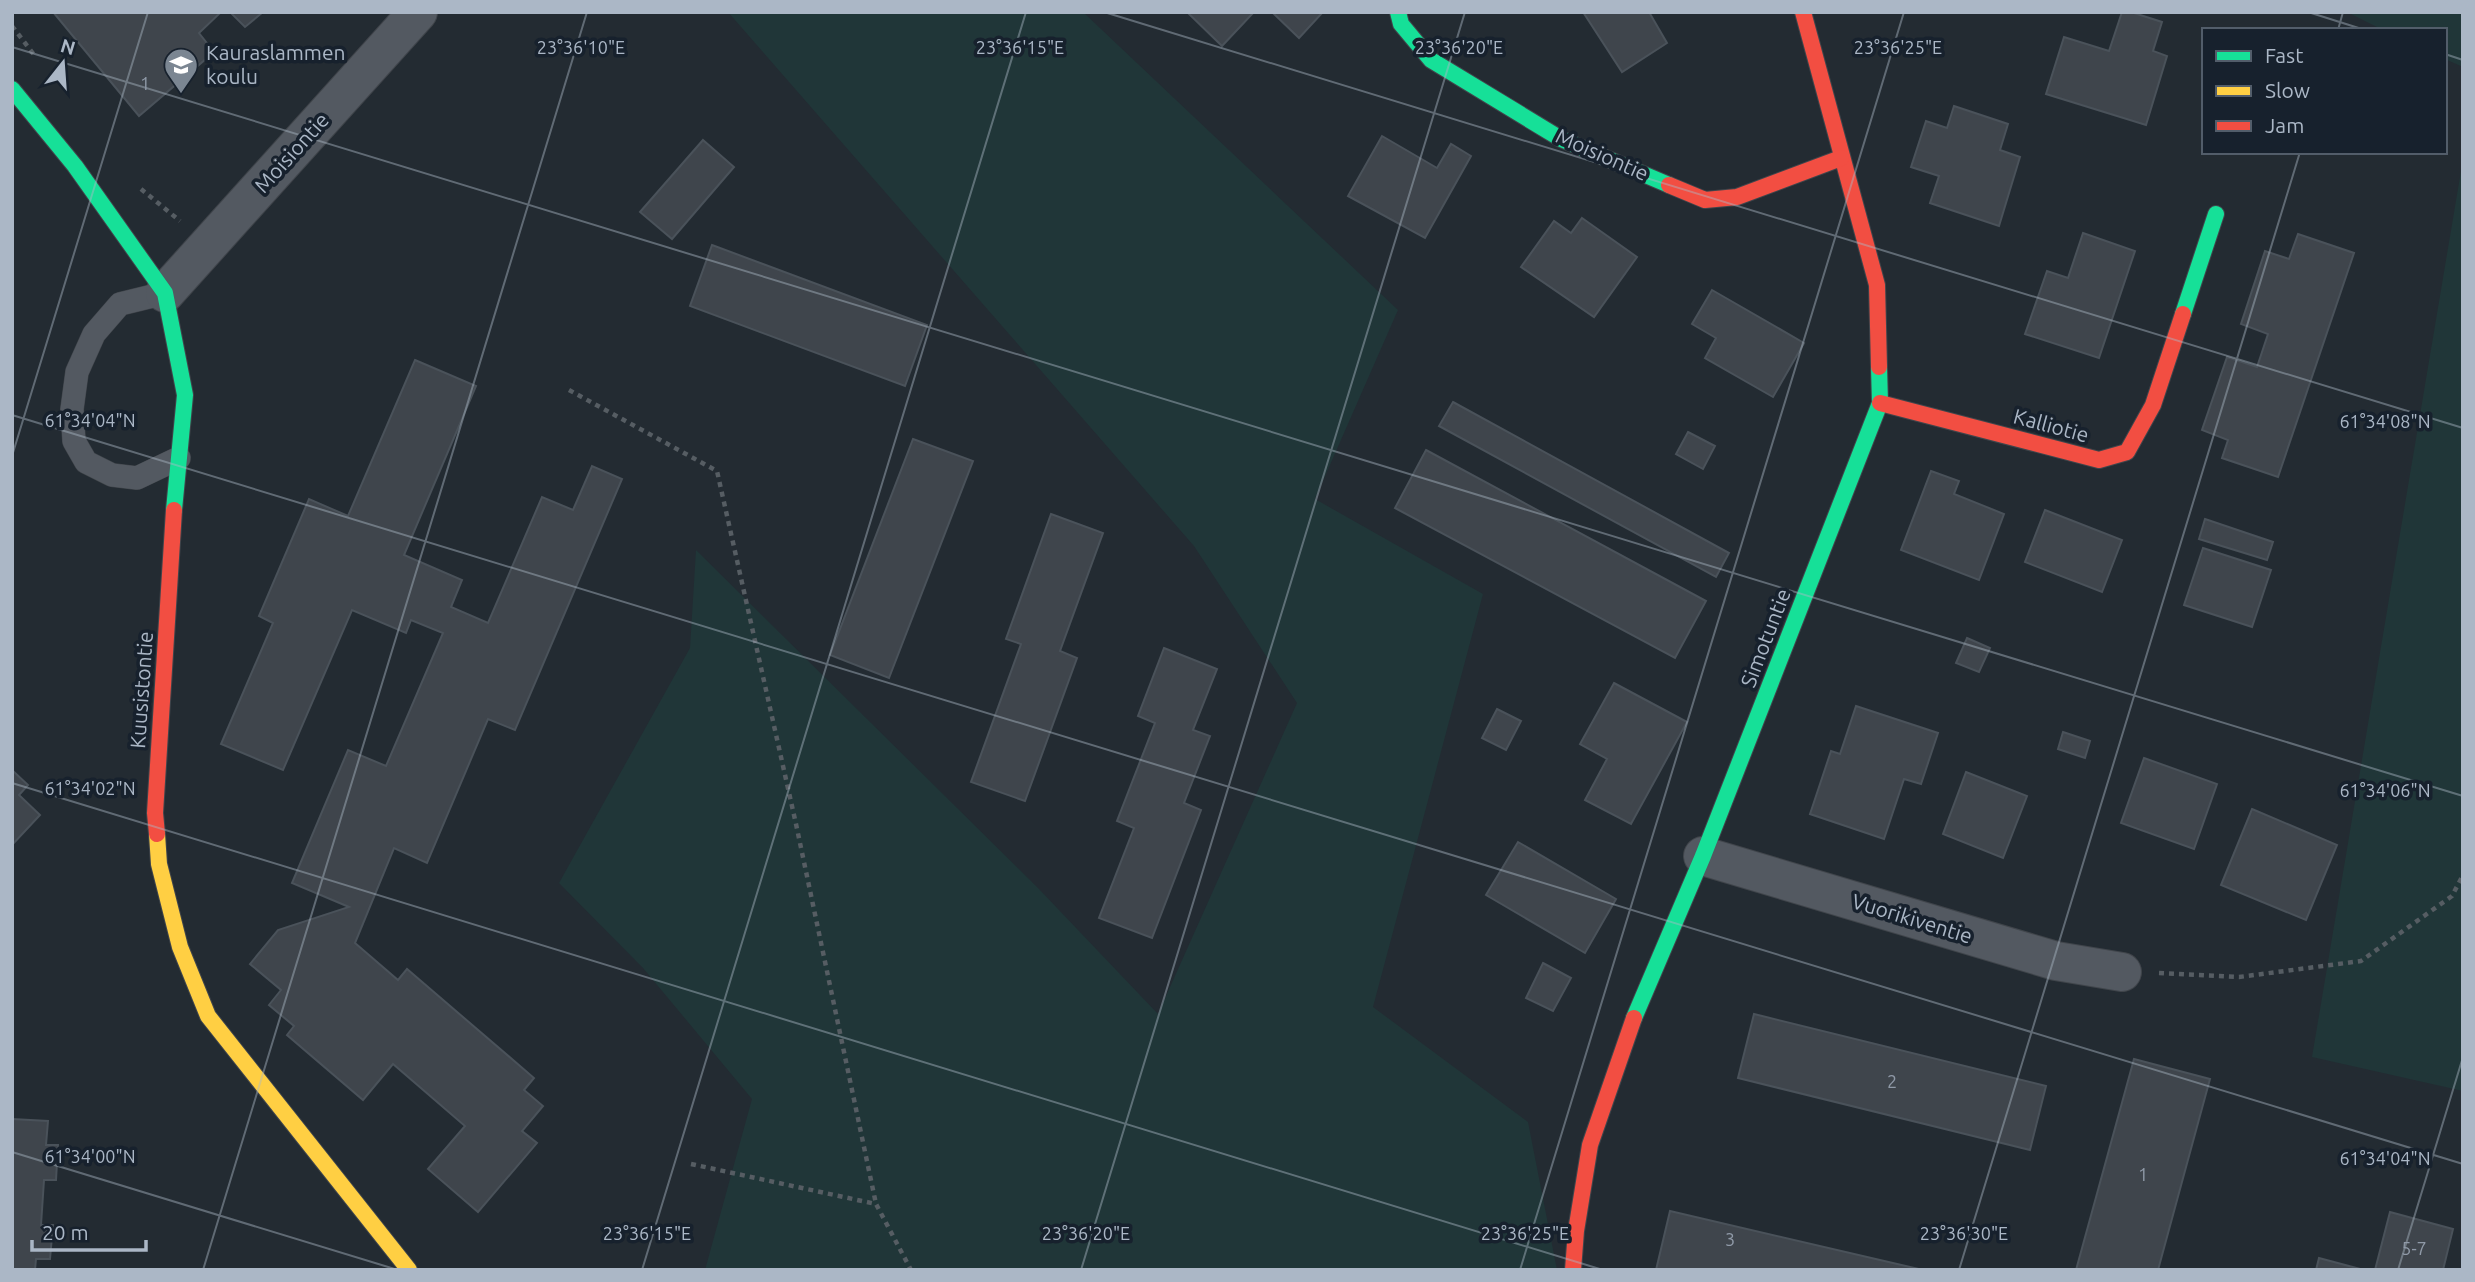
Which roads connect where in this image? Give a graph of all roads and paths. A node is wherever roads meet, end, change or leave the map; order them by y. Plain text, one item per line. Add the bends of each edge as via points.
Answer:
1 (418, 12) edge
2 (1398, 12) edge
3 (1802, 12) edge
4 (12, 89) edge
5 (1841, 158) junction
6 (2216, 214) dead end
7 (165, 293) junction
8 (569, 390) dead end
9 (1880, 403) junction
10 (179, 458) junction
11 (1703, 856) junction
12 (2463, 875) edge
13 (2122, 972) joint
14 (691, 1164) dead end
15 (876, 1204) junction
16 (409, 1270) edge
17 (911, 1270) edge
18 (1573, 1270) edge

1 - 7 street, Moisiontie
2 - 5 street, Moisiontie via 1401,24 1431,60 1561,139 1705,200 1737,197
3 - 5 street, Simotuntie
4 - 7 street, Kuusistontie via 75,166
5 - 9 street, Simotuntie via 1877,285
6 - 9 street, Kalliotie via 2153,405 2126,452 2099,460
7 - 10 street, Kuusistontie via 185,395
7 - 10 lane via 120,304 94,334 77,372 74,441 86,462 112,475 137,478
8 - 15 path via 717,471
9 - 11 street, Simotuntie
10 - 16 street, Kuusistontie via 155,813 159,864 180,947 208,1016
11 - 13 street, Vuorikiventie via 2056,961
11 - 18 street, Simotuntie via 1629,1030 1590,1145
12 - 13 path via 2452,897 2361,961 2239,976
14 - 15 path
15 - 17 path

